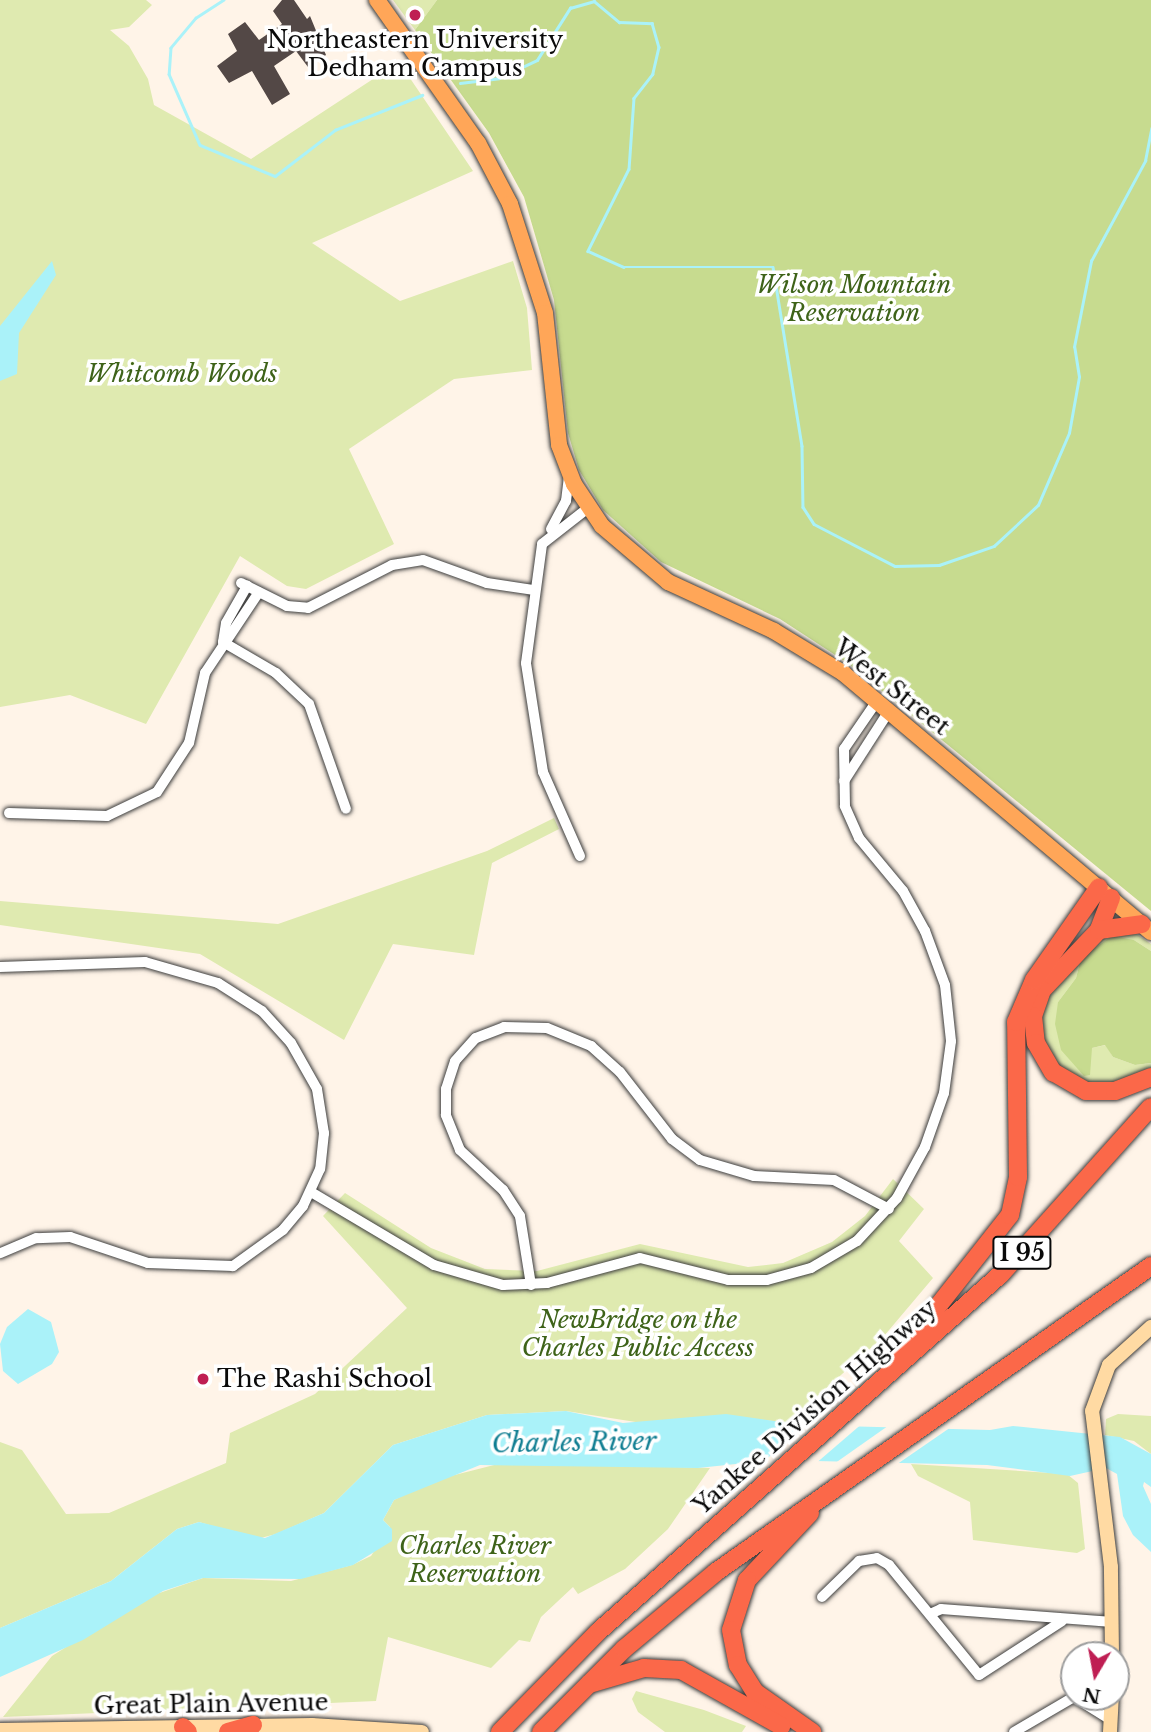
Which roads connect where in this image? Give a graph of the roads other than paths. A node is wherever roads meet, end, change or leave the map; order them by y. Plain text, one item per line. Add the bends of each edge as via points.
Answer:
1 (377, 0) edge
2 (569, 474) junction
3 (588, 508) junction
4 (545, 539) junction
5 (534, 590) junction
6 (259, 592) junction
7 (223, 642) junction
8 (883, 706) junction
9 (844, 782) junction
10 (346, 809) dead end
11 (9, 813) dead end
12 (580, 856) dead end
13 (1105, 893) junction
14 (1146, 928) edge
15 (1099, 930) junction
16 (0, 967) edge
17 (1151, 1077) edge
18 (1151, 1107) edge
19 (311, 1192) junction
20 (889, 1209) junction
21 (0, 1253) edge
22 (1151, 1266) edge
23 (531, 1285) junction
24 (1151, 1327) edge
25 (879, 1384) junction
26 (831, 1489) junction
27 (822, 1597) dead end
28 (930, 1614) junction
29 (1062, 1621) junction
30 (1113, 1622) junction
31 (1112, 1641) edge
32 (585, 1685) junction
33 (1060, 1705) edge
34 (1091, 1711) edge
35 (253, 1725) junction
36 (1110, 1726) edge
37 (0, 1730) edge
38 (179, 1730) edge
39 (228, 1732) edge
40 (422, 1732) edge
41 (500, 1732) edge
42 (541, 1732) edge
43 (791, 1732) edge
44 (811, 1732) edge
45 (1014, 1732) edge

1 - 2 main road, West Street via 478,143 522,231 545,313 555,425
2 - 3 main road, West Street
2 - 4 street via 566,501
3 - 4 street
3 - 8 main road, West Street via 652,572 803,646
4 - 5 street
5 - 6 street via 487,583 423,559 392,565 314,607 287,606
5 - 12 street via 526,663 530,712 550,794
6 - 7 street via 237,630
6 - 7 street via 244,585 226,623
7 - 10 street via 276,673 309,704
7 - 11 street via 199,686 187,749 151,797 99,818
8 - 9 street
8 - 9 street via 844,749
8 - 13 main road, West Street
9 - 20 street via 851,825 903,891 925,931 949,1013 950,1059 941,1105 919,1159
13 - 14 main road, West Street
13 - 15 highway
13 - 25 highway via 1034,980 1016,1022 1018,1177 1010,1215
14 - 15 highway
15 - 17 highway via 1039,996 1033,1023 1038,1049 1059,1077 1086,1091 1115,1091
16 - 19 street via 164,965 219,983 255,1005 296,1051 320,1098 323,1152
18 - 25 highway, Yankee Division Highway / I 95 via 1031,1244
19 - 21 street via 283,1230 233,1265 148,1263 70,1237 29,1240
19 - 23 street via 443,1269 492,1284
20 - 23 street via 849,1247 787,1276 728,1280 640,1258
20 - 23 street via 834,1180 754,1176 700,1160 672,1139 620,1072 590,1046 547,1028 504,1027 476,1038 455,1061 446,1089 446,1115 460,1150 520,1216
22 - 26 highway
24 - 30 main road via 1109,1365 1095,1397 1092,1427
25 - 41 highway, Yankee Division Highway / I 95 via 599,1631
26 - 32 highway via 689,1593
26 - 44 highway via 752,1573 732,1622 735,1657 750,1685
27 - 28 street via 859,1561 877,1558
28 - 29 street via 941,1609
28 - 29 street via 979,1675
29 - 30 street
30 - 31 main road
32 - 42 highway
32 - 43 highway via 644,1668 681,1670
33 - 45 street
34 - 36 street
35 - 38 main road, Great Plain Avenue
35 - 39 highway
35 - 40 main road, Great Plain Avenue
37 - 38 main road, Great Plain Avenue

